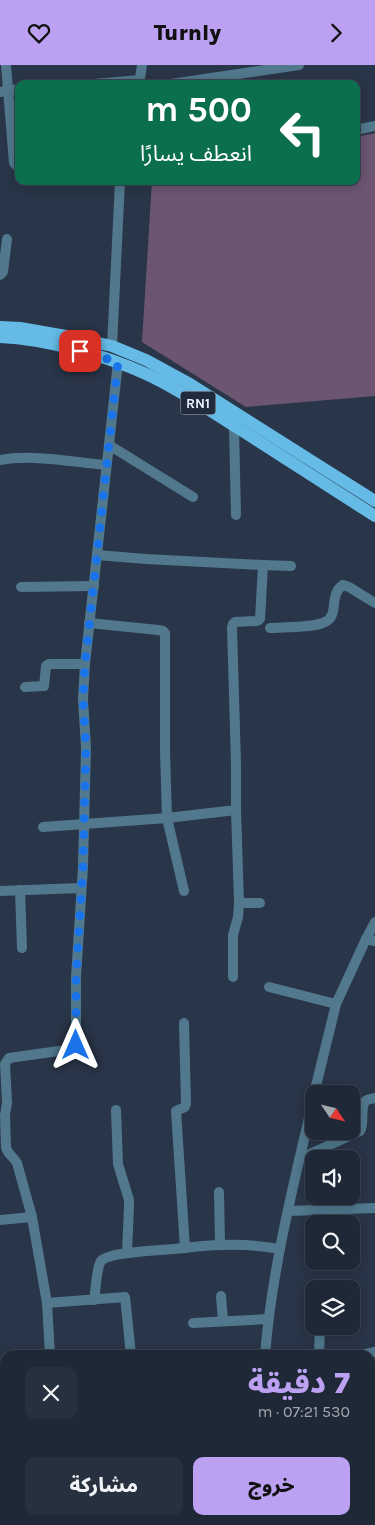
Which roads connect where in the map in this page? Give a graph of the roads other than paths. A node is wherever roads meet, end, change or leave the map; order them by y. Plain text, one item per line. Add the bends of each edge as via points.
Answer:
1 (6, 65) edge
2 (142, 65) edge
3 (299, 65) edge
4 (247, 69) edge
5 (140, 80) edge
6 (191, 80) edge
7 (9, 91) edge
8 (375, 126) edge
9 (360, 129) edge
10 (15, 164) edge
11 (120, 185) edge
12 (7, 239) dead end
13 (0, 275) edge
14 (0, 327) edge
15 (0, 337) edge
16 (112, 346) junction
17 (118, 362) junction
18 (234, 426) junction
19 (109, 445) junction
20 (0, 461) edge
21 (106, 465) junction
22 (193, 497) dead end
23 (375, 501) edge
24 (236, 515) dead end
25 (375, 516) edge
26 (97, 555) junction
27 (263, 565) junction
28 (291, 566) dead end
29 (94, 586) junction
30 (21, 587) dead end
31 (375, 603) edge
32 (89, 623) junction
33 (270, 628) dead end
34 (85, 664) junction
35 (25, 687) dead end
36 (236, 810) junction
37 (167, 818) junction
38 (83, 824) junction
39 (43, 827) dead end
40 (81, 888) junction
41 (20, 890) junction
42 (0, 891) edge
43 (184, 891) dead end
44 (239, 903) junction
45 (260, 903) dead end
46 (375, 922) edge
47 (370, 940) edge
48 (22, 948) dead end
49 (233, 977) dead end
50 (269, 987) dead end
51 (336, 1004) junction
52 (184, 1023) dead end
53 (316, 1085) edge
54 (375, 1098) edge
55 (116, 1110) dead end
56 (305, 1133) edge
57 (299, 1159) junction
58 (219, 1192) dead end
59 (375, 1207) edge
60 (288, 1211) junction
61 (32, 1217) junction
62 (0, 1220) edge
63 (220, 1244) junction
64 (185, 1249) junction
65 (280, 1249) junction
66 (127, 1252) junction
67 (221, 1296) dead end
68 (94, 1300) junction
69 (47, 1303) junction
70 (268, 1319) junction
71 (223, 1321) junction
72 (193, 1323) dead end
73 (320, 1335) edge
74 (50, 1350) edge
75 (130, 1350) edge
76 (265, 1350) edge
77 (319, 1350) edge

1 - 7 street
2 - 5 street
3 - 4 street
4 - 6 street
7 - 10 street
8 - 9 street
11 - 16 street
12 - 13 street
14 - 16 main road, RN1
15 - 17 main road, RN1 via 18,337 61,346
16 - 23 main road, RN1 via 190,384
17 - 18 main road, RN1 via 186,395
17 - 19 street
18 - 24 street
18 - 25 main road, RN1
19 - 21 street
19 - 22 street
20 - 21 street via 40,459
21 - 26 street
26 - 27 street
26 - 29 street
27 - 28 street
27 - 36 street via 260,619 235,622 232,627
29 - 30 street
29 - 32 street
31 - 33 street via 343,585 334,596 333,614 326,622
32 - 34 street
32 - 37 street via 164,633
34 - 35 street via 49,664 44,686
34 - 38 street
36 - 37 street
36 - 44 street
37 - 38 street
37 - 43 street
38 - 39 street
38 - 40 street
40 - 41 street
40 - 61 street via 76,1045 73,1049 9,1058 5,1064 8,1103 6,1147 17,1163
41 - 42 street
41 - 48 street
44 - 45 street
44 - 49 street via 233,935
46 - 47 street
47 - 51 street
50 - 51 street
51 - 53 street
52 - 64 street via 186,1105 176,1111
54 - 57 street via 363,1104 360,1131
55 - 66 street via 118,1164 129,1200
56 - 57 street
57 - 60 street
58 - 63 street
59 - 60 street
60 - 65 street
61 - 62 street
61 - 69 street
63 - 64 street
63 - 65 street
64 - 66 street
65 - 70 street
66 - 68 street via 101,1261
67 - 71 street
68 - 69 street
68 - 75 street via 125,1297
69 - 74 street
70 - 71 street
70 - 76 street
71 - 72 street
73 - 77 street

